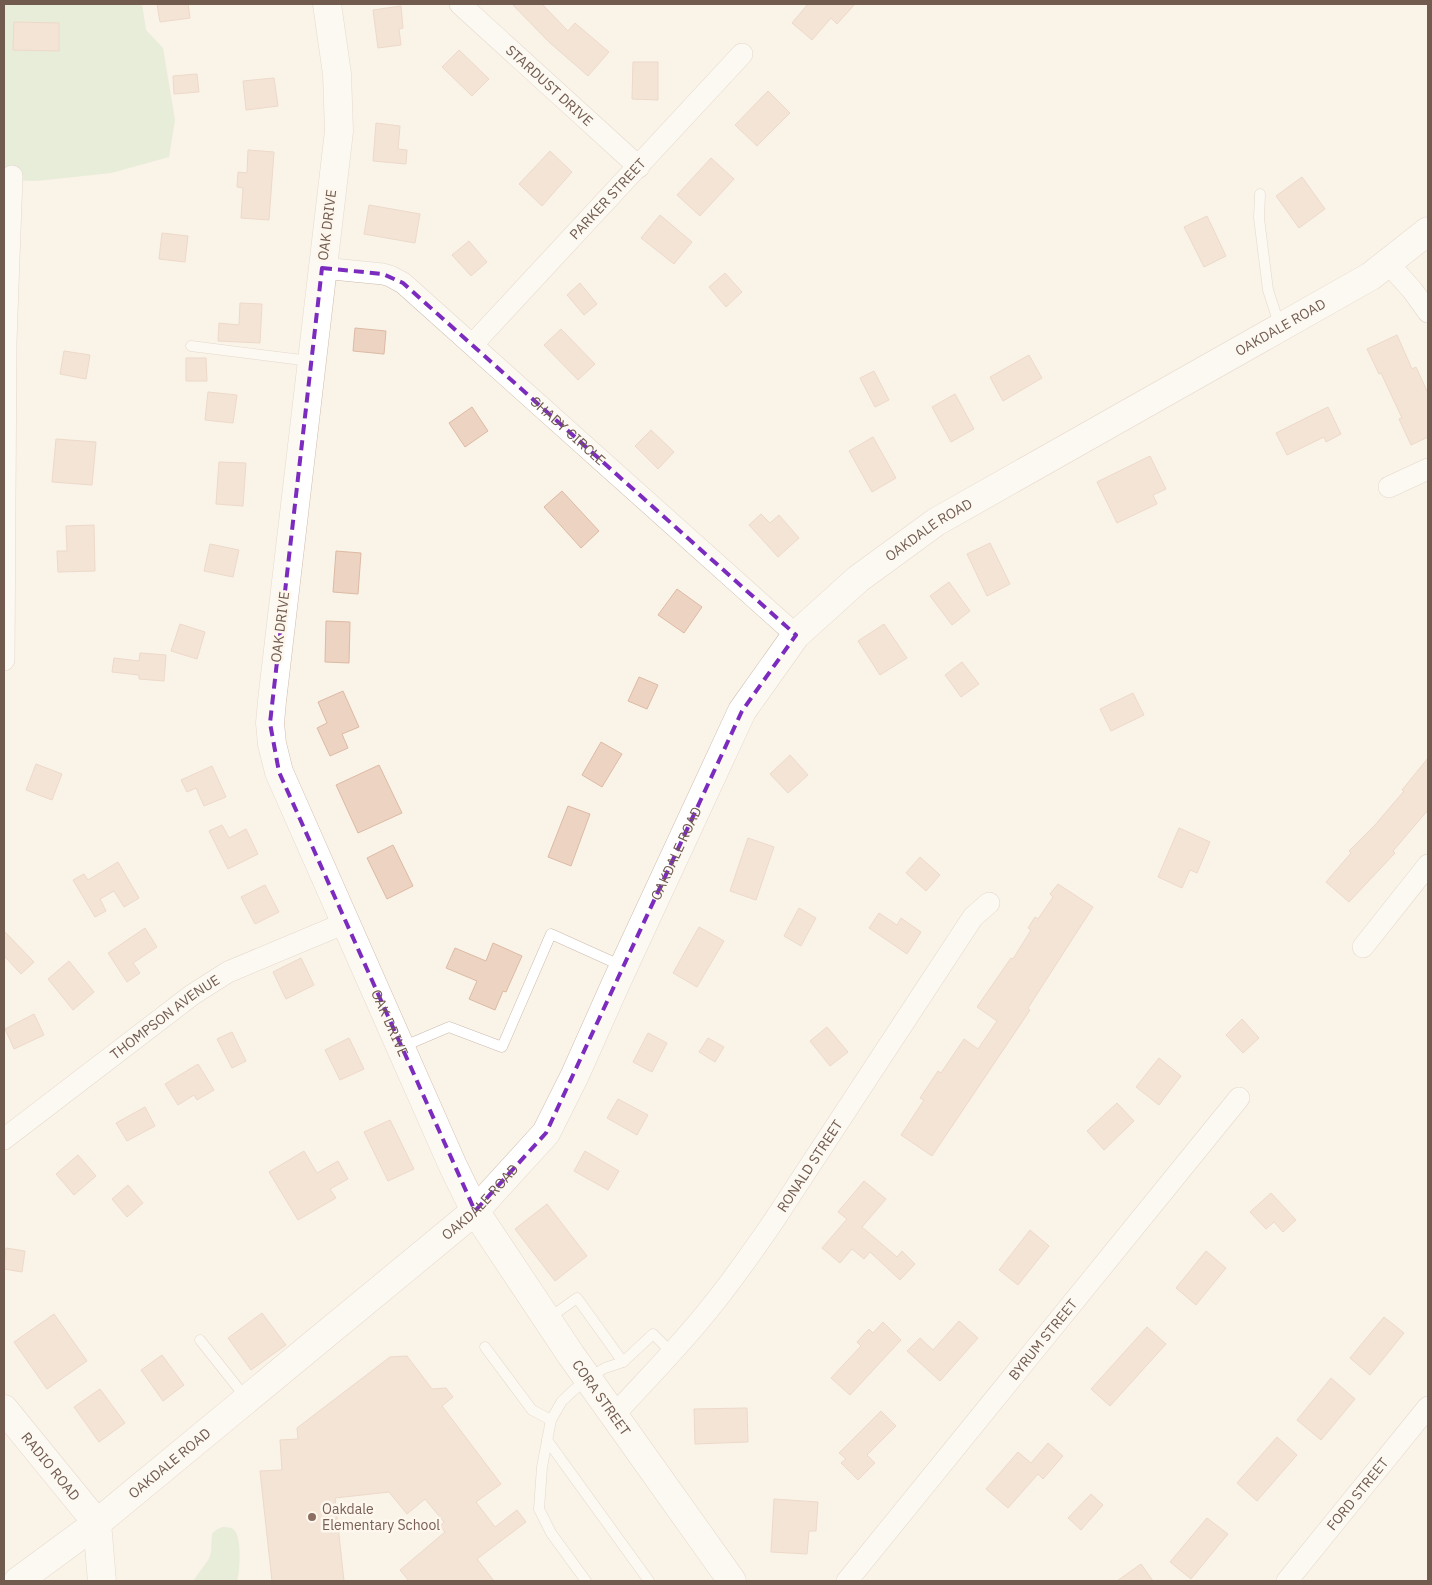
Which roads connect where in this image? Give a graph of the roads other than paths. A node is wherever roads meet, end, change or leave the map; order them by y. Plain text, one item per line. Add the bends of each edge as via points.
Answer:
1 (327, 4) edge
2 (460, 4) edge
3 (742, 54) dead end
4 (639, 167) junction
5 (12, 176) dead end
6 (1260, 194) dead end
7 (7, 206) edge
8 (1428, 231) edge
9 (1388, 263) junction
10 (322, 268) junction
11 (1428, 312) edge
12 (1280, 328) junction
13 (473, 344) junction
14 (191, 346) dead end
15 (312, 361) junction
16 (1428, 469) edge
17 (1388, 487) dead end
18 (796, 635) junction
19 (4, 660) edge
20 (1428, 865) edge
21 (989, 903) dead end
22 (345, 923) junction
23 (1363, 947) dead end
24 (623, 966) junction
25 (400, 1048) junction
26 (1239, 1098) dead end
27 (4, 1139) edge
28 (475, 1211) junction
29 (547, 1320) junction
30 (200, 1340) dead end
31 (485, 1347) dead end
32 (672, 1353) junction
33 (623, 1362) junction
34 (587, 1378) junction
35 (247, 1399) junction
36 (1428, 1407) edge
37 (4, 1409) edge
38 (613, 1416) junction
39 (551, 1420) junction
40 (547, 1440) junction
41 (97, 1523) junction
42 (18, 1581) edge
43 (102, 1581) edge
44 (586, 1581) edge
45 (649, 1581) edge
46 (732, 1581) edge
47 (847, 1581) edge
48 (1287, 1581) edge

1 - 10 main road, OAK DRIVE via 337,74 339,131
2 - 4 street, STARDUST DRIVE
3 - 4 street, PARKER STREET
4 - 13 street, PARKER STREET
5 - 7 street
6 - 12 lane via 1259,218 1268,290
7 - 19 street
8 - 9 main road, OAKDALE ROAD
9 - 11 street
9 - 12 main road, OAKDALE ROAD
10 - 13 street, SHADY CIRCLE via 390,276 403,283
10 - 15 main road, OAK DRIVE
12 - 18 main road, OAKDALE ROAD via 936,522 858,579
13 - 18 street, SHADY CIRCLE
14 - 15 lane
15 - 22 main road, OAK DRIVE via 270,723 279,772
16 - 17 street
18 - 24 main road, OAKDALE ROAD via 742,711
20 - 23 street
21 - 32 street, RONALD STREET via 973,917 773,1222 711,1307
22 - 25 main road, OAK DRIVE
22 - 27 street, THOMPSON AVENUE via 228,972 192,994
24 - 25 lane via 551,934 502,1048 449,1027
24 - 28 main road, OAKDALE ROAD via 546,1133
25 - 28 main road, OAK DRIVE
26 - 47 street, BYRUM STREET
28 - 29 main road, CORA STREET
28 - 35 main road, OAKDALE ROAD
29 - 33 lane via 577,1298
29 - 34 main road, CORA STREET
30 - 35 lane
31 - 39 lane via 532,1410
32 - 33 lane via 653,1334
32 - 38 street, RONALD STREET
33 - 34 lane
34 - 38 main road, CORA STREET
34 - 39 lane via 562,1401
35 - 41 main road, OAKDALE ROAD
36 - 48 street, FORD STREET
37 - 41 main road, RADIO ROAD
38 - 46 main road, CORA STREET
39 - 40 lane
40 - 44 lane via 539,1509 551,1533
40 - 45 lane
41 - 42 main road, OAKDALE ROAD
41 - 43 main road

